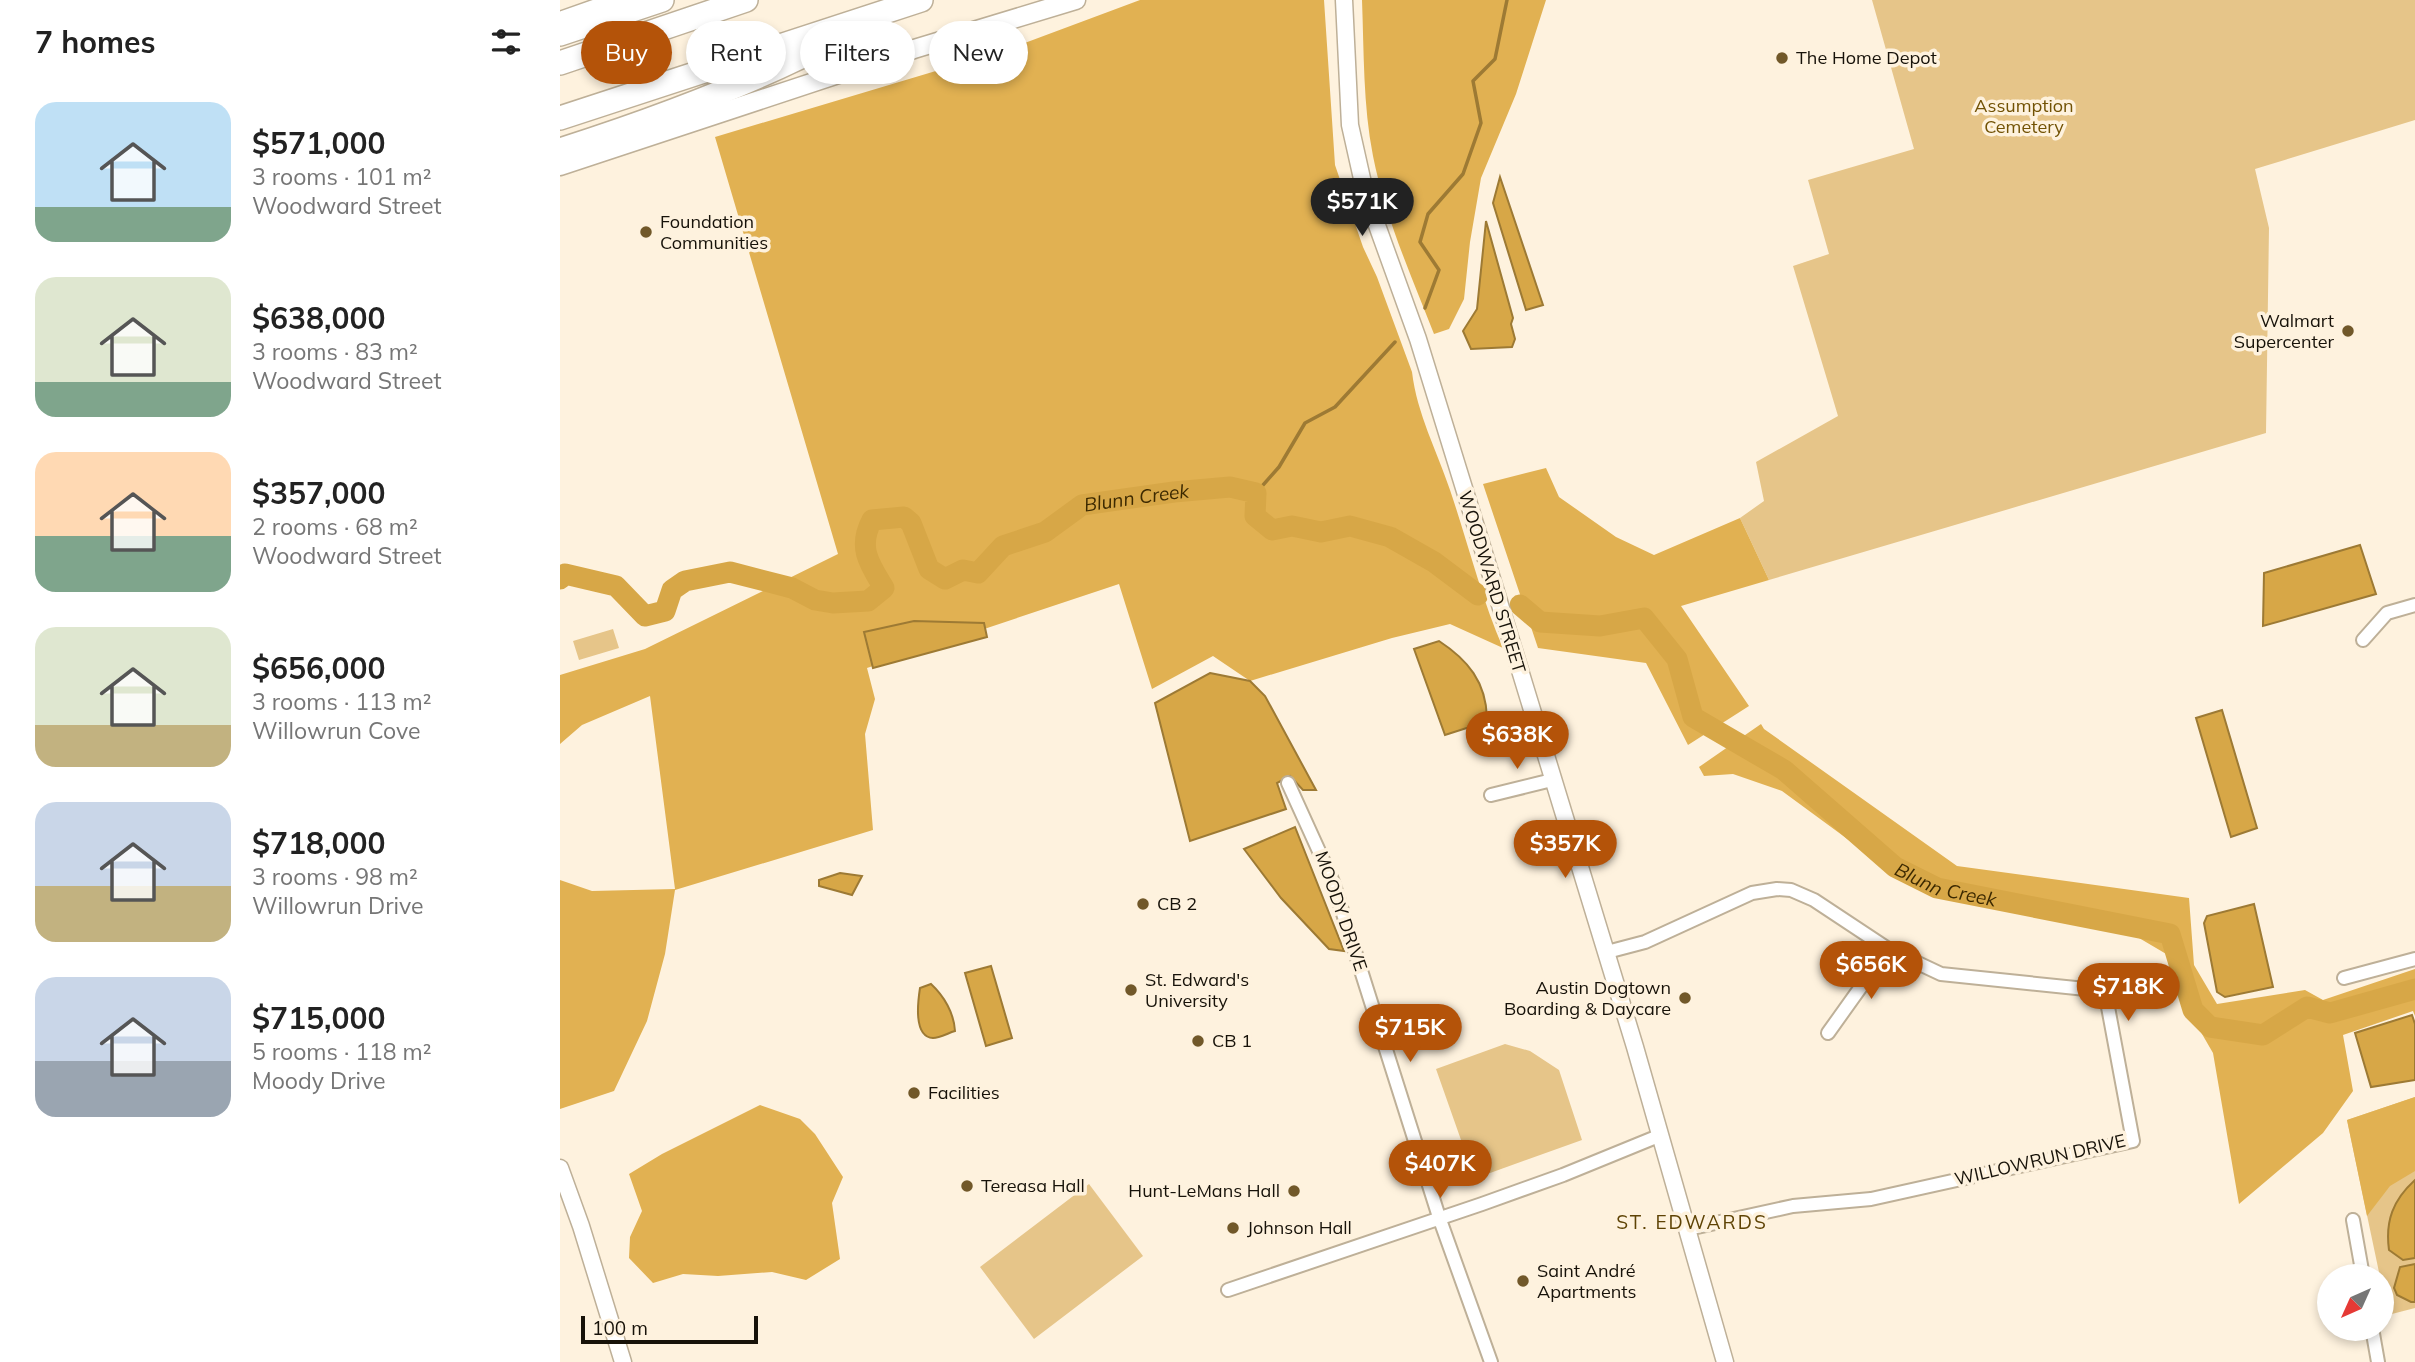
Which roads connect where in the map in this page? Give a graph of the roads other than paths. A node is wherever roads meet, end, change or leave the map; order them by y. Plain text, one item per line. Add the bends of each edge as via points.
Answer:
1 (620, 0) edge
2 (662, 0) edge
3 (746, 0) edge
4 (921, 0) edge
5 (1076, 0) edge
6 (1344, 0) edge
7 (891, 10) junction
8 (560, 21) edge
9 (560, 34) edge
10 (560, 63) edge
11 (560, 118) edge
12 (560, 150) edge
13 (560, 166) edge
14 (2415, 605) edge
15 (2362, 640) dead end
16 (1552, 779) junction
17 (1288, 782) dead end
18 (1491, 795) dead end
19 (1888, 949) junction
20 (1607, 952) junction
21 (2415, 958) edge
22 (2344, 978) dead end
23 (1828, 1033) dead end
24 (1661, 1135) junction
25 (560, 1168) edge
26 (1439, 1217) junction
27 (2353, 1220) dead end
28 (1688, 1229) junction
29 (2361, 1264) edge
30 (1228, 1290) dead end
31 (2374, 1341) edge
32 (623, 1362) edge
33 (1491, 1362) edge
34 (1725, 1362) edge
35 (2378, 1362) edge

1 - 8 main road
2 - 9 highway
3 - 10 highway
4 - 7 highway
5 - 13 main road
6 - 16 street, WOODWARD STREET via 1350,125 1365,192 1418,339
7 - 11 highway
7 - 12 highway via 790,63 697,102
14 - 15 street via 2387,613
16 - 18 street
16 - 20 street, WOODWARD STREET
17 - 26 street, MOODY DRIVE via 1333,883
19 - 20 street, WILLOWRUN DRIVE via 1814,900 1777,888 1752,892 1645,942
19 - 23 street
19 - 28 street, WILLOWRUN DRIVE via 1941,974 2105,991 2133,1141 1871,1199 1793,1206
20 - 24 street, WOODWARD STREET
21 - 22 street
24 - 26 street via 1563,1175
24 - 28 street, WOODWARD STREET
25 - 32 street
26 - 30 street
26 - 33 street, MOODY DRIVE
27 - 29 street
28 - 34 street, WOODWARD STREET
31 - 35 street

